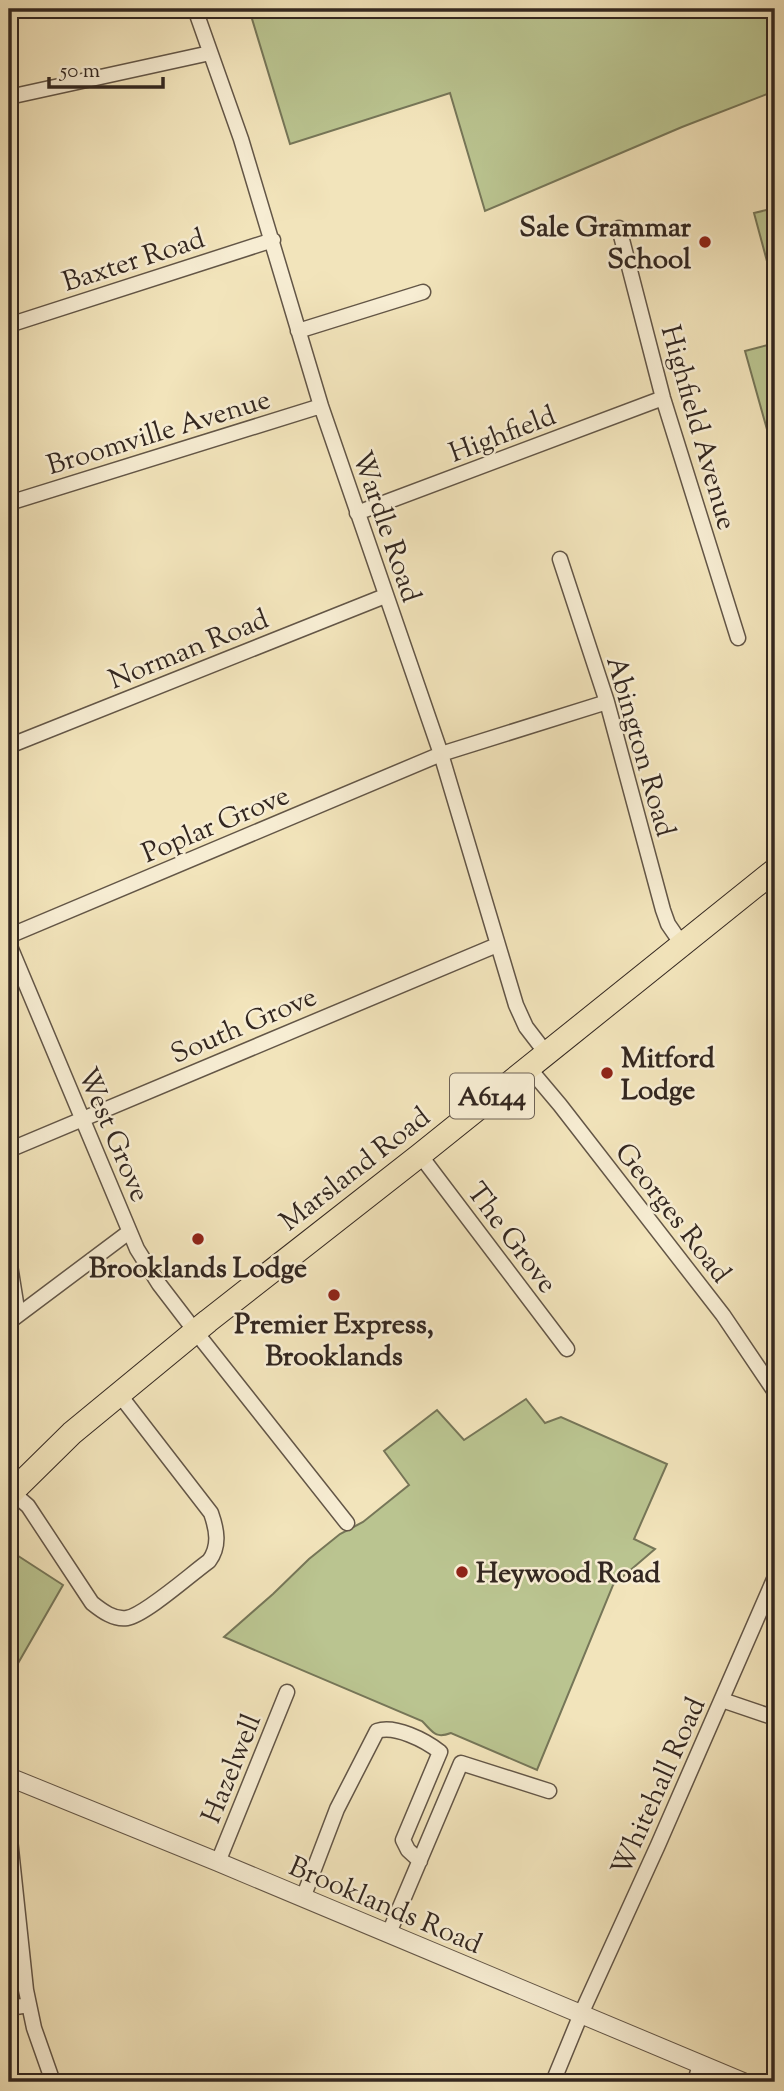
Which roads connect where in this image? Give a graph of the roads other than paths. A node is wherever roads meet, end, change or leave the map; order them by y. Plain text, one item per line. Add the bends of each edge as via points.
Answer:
1 (195, 9) edge
2 (211, 54) junction
3 (9, 97) edge
4 (619, 228) dead end
5 (273, 240) junction
6 (423, 292) dead end
7 (9, 325) edge
8 (298, 331) junction
9 (663, 398) junction
10 (321, 406) junction
11 (9, 503) edge
12 (357, 513) junction
13 (560, 559) dead end
14 (385, 596) junction
15 (738, 638) dead end
16 (607, 702) junction
17 (9, 746) edge
18 (441, 754) junction
19 (775, 870) edge
20 (9, 936) edge
21 (681, 943) junction
22 (9, 944) edge
23 (497, 945) junction
24 (537, 1060) junction
25 (82, 1118) junction
26 (9, 1150) edge
27 (420, 1155) junction
28 (130, 1232) junction
29 (9, 1259) edge
30 (13, 1318) edge
31 (195, 1331) junction
32 (567, 1349) dead end
33 (775, 1392) edge
34 (119, 1394) junction
35 (10, 1493) edge
36 (347, 1523) dead end
37 (775, 1577) edge
38 (286, 1692) dead end
39 (722, 1700) junction
40 (775, 1718) edge
41 (9, 1777) edge
42 (549, 1791) dead end
43 (9, 1830) edge
44 (420, 1861) junction
45 (218, 1862) junction
46 (303, 1898) junction
47 (389, 1933) junction
48 (29, 2005) junction
49 (9, 2008) edge
50 (580, 2014) junction
51 (700, 2064) junction
52 (53, 2082) edge
53 (553, 2082) edge
54 (695, 2082) edge
55 (743, 2082) edge

1 - 2 street, Wardle Road
2 - 3 street
2 - 5 street, Wardle Road
4 - 9 street, Highfield Avenue
5 - 7 street, Baxter Road
5 - 8 street, Wardle Road
6 - 8 street
8 - 10 street, Wardle Road
9 - 12 street, Highfield
9 - 15 street, Highfield Avenue
10 - 11 street, Broomville Avenue
10 - 12 street, Wardle Road
12 - 14 street, Wardle Road
13 - 16 street, Abington Road
14 - 17 street, Norman Road
14 - 18 street, Wardle Road
16 - 18 street, Poplar Grove
16 - 21 street, Abington Road via 663,910
18 - 20 street, Poplar Grove
18 - 23 street, Wardle Road
19 - 21 main road, Marsland Road / A6144
21 - 24 main road, Marsland Road / A6144
22 - 25 street, West Grove
23 - 24 street, Wardle Road
23 - 25 street, South Grove
24 - 27 main road, Marsland Road / A6144
24 - 33 street, Georges Road via 560,1105 723,1315
25 - 26 street, South Grove
25 - 28 street, West Grove
27 - 31 main road, Marsland Road / A6144
27 - 32 street, The Grove
28 - 30 street
28 - 31 street, West Grove via 147,1268
29 - 30 street
31 - 34 main road, Marsland Road / A6144
31 - 36 street
34 - 35 main road, Marsland Road / A6144
34 - 35 street via 211,1513 218,1531 209,1561 142,1613 125,1619 106,1614 92,1603 28,1506
37 - 39 street, Whitehall Road
38 - 45 street, Hazelwell
39 - 40 street
39 - 50 street, Whitehall Road
41 - 45 street, Brooklands Road
42 - 44 street via 461,1763
43 - 48 street
44 - 46 street via 403,1840 440,1752 386,1728 377,1731 337,1809
44 - 47 street
45 - 46 street, Brooklands Road
46 - 47 street, Brooklands Road
47 - 50 street, Brooklands Road
48 - 49 street
48 - 52 street
50 - 51 street, Brooklands Road
50 - 53 street, Whitehall Road
51 - 54 street
51 - 55 street, Brooklands Road

